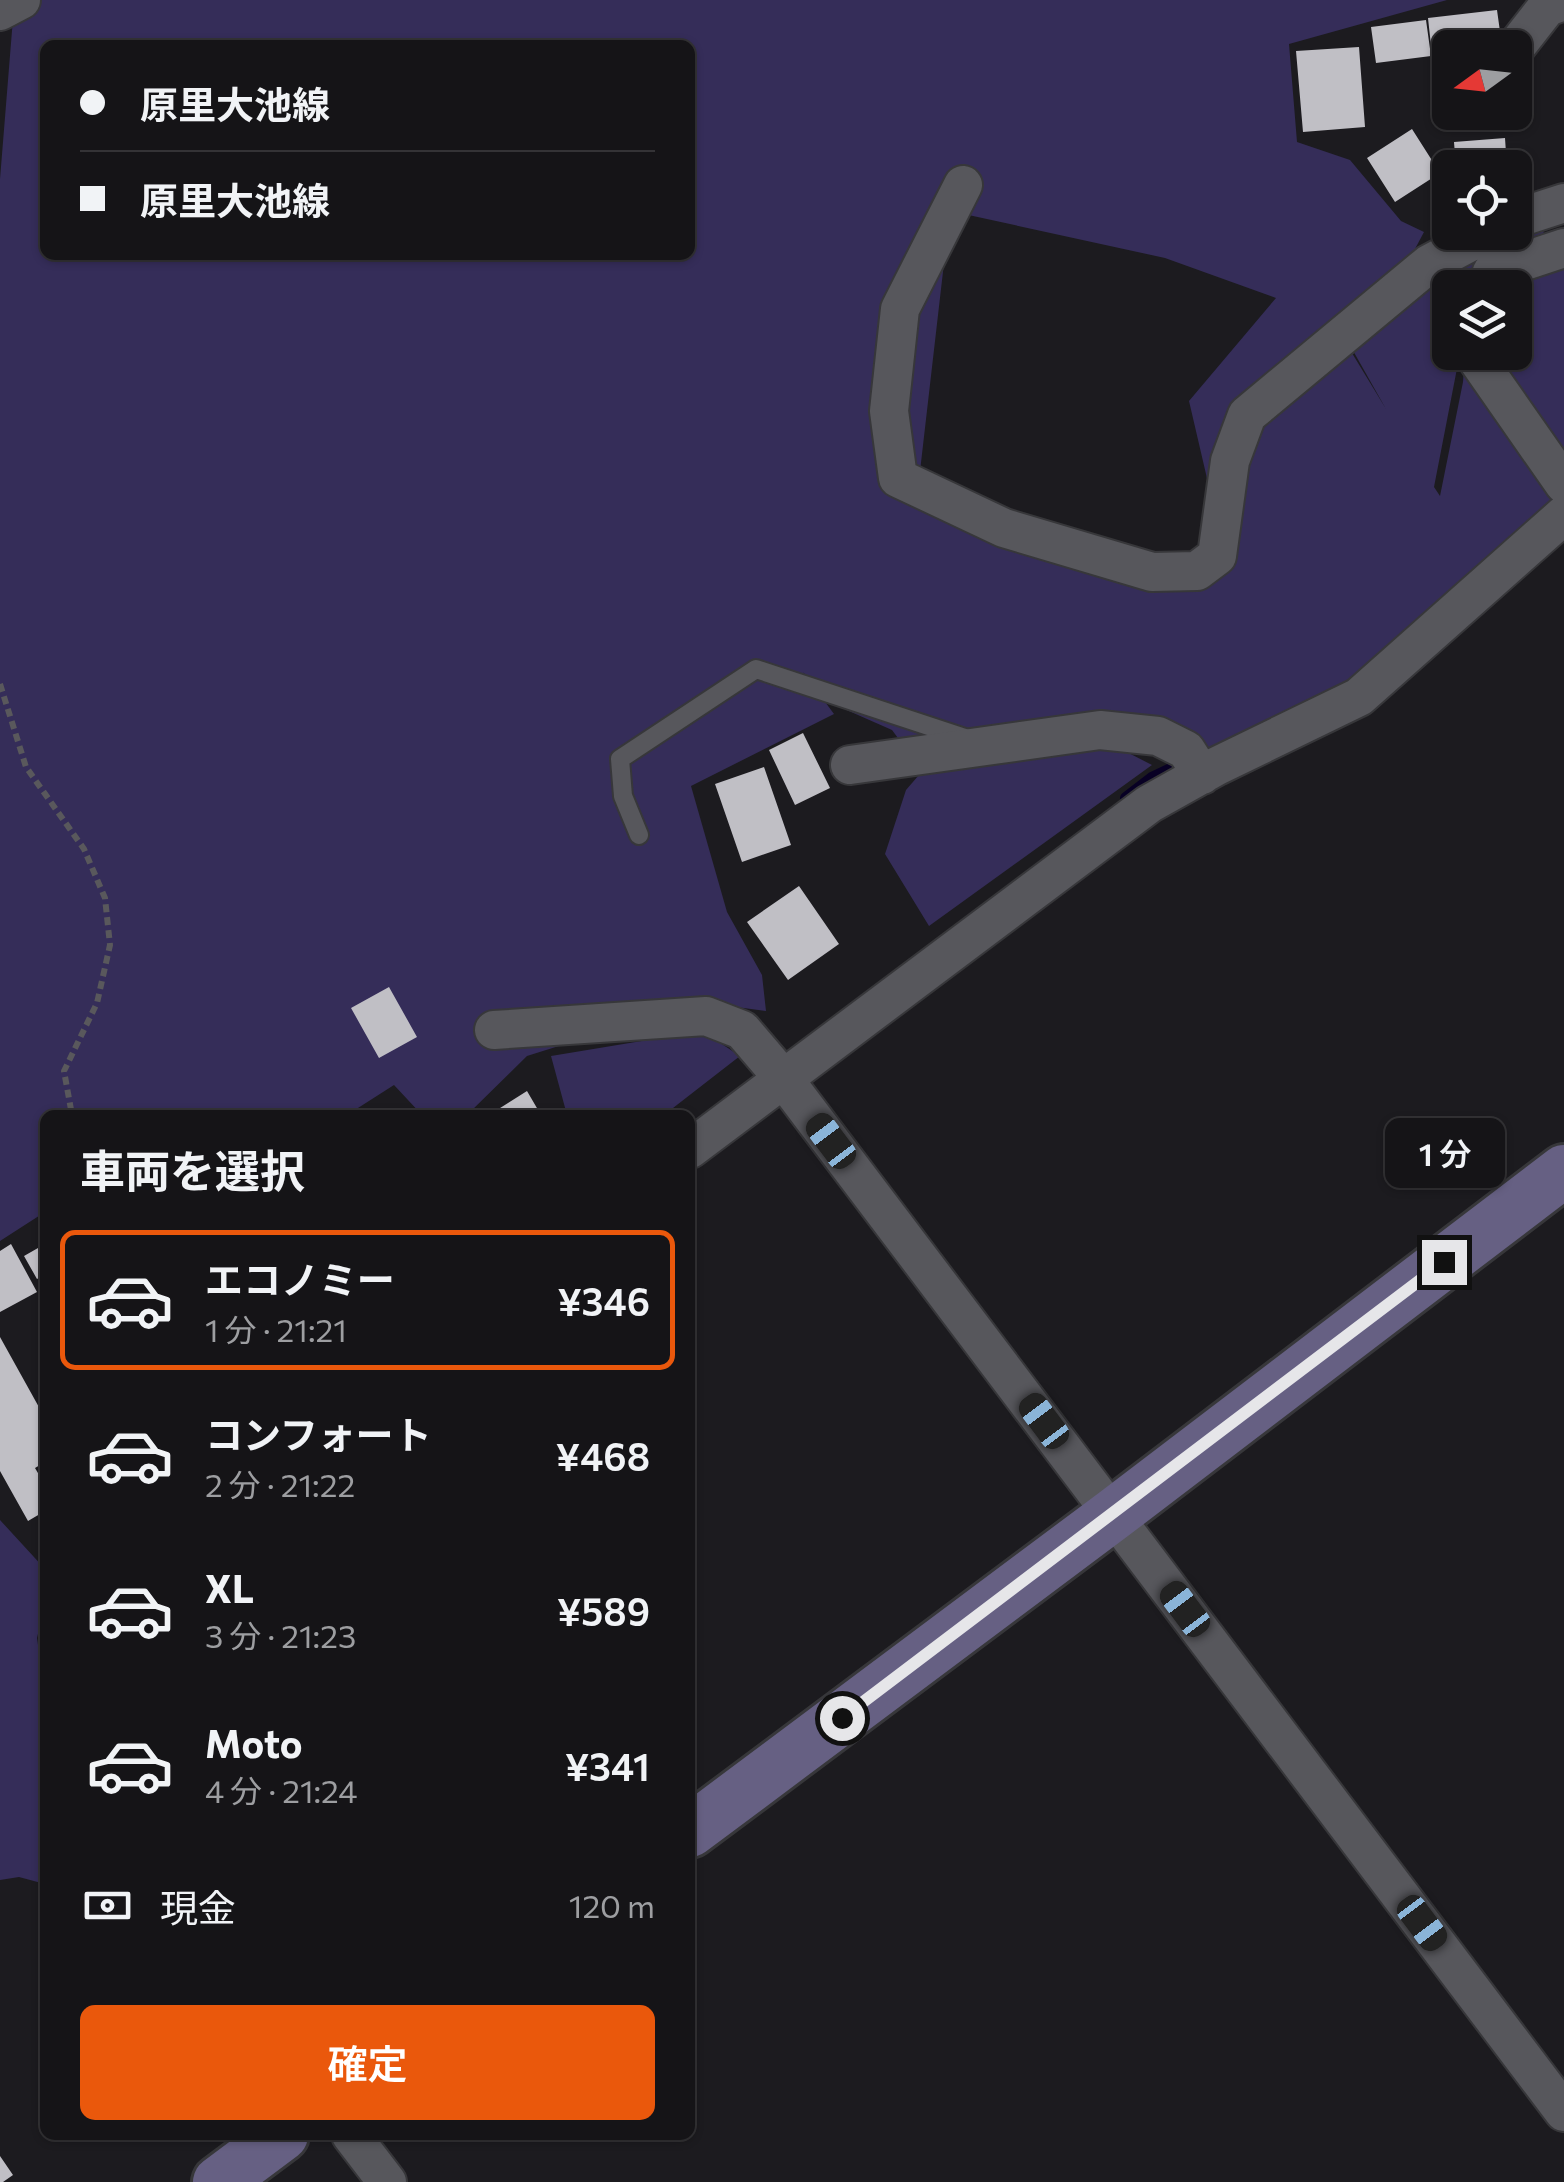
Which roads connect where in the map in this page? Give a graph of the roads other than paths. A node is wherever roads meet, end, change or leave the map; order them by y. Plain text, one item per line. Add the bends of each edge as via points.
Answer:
1 (21, 0) edge
2 (1564, 0) edge
3 (0, 11) edge
4 (1529, 30) edge
5 (963, 185) dead end
6 (1564, 203) edge
7 (1532, 213) edge
8 (1564, 248) edge
9 (1455, 250) edge
10 (1498, 270) edge
11 (1485, 370) edge
12 (1564, 484) edge
13 (1564, 515) edge
14 (988, 746) junction
15 (850, 766) dead end
16 (1202, 775) junction
17 (639, 835) dead end
18 (494, 1030) dead end
19 (784, 1078) junction
20 (695, 1144) edge
21 (1564, 1170) edge
22 (1114, 1514) junction
23 (695, 1827) edge
24 (1564, 2112) edge
25 (275, 2140) edge
26 (355, 2140) edge
27 (219, 2182) edge
28 (387, 2182) edge

1 - 3 street
2 - 4 street via 1546,7
5 - 9 street via 900,310 888,411 898,478 1004,528 1152,572 1197,571 1218,556 1230,462 1247,415 1429,264
6 - 7 street
8 - 10 street
11 - 12 street
13 - 16 street via 1359,697
14 - 15 street
14 - 16 street via 1100,730 1158,736 1186,750
14 - 17 lane via 756,669 620,759 624,796
16 - 19 street via 1149,804
18 - 19 street via 706,1016 742,1030
19 - 20 street
19 - 22 street
21 - 22 main road
22 - 23 main road
22 - 24 street
25 - 27 main road
26 - 28 street

